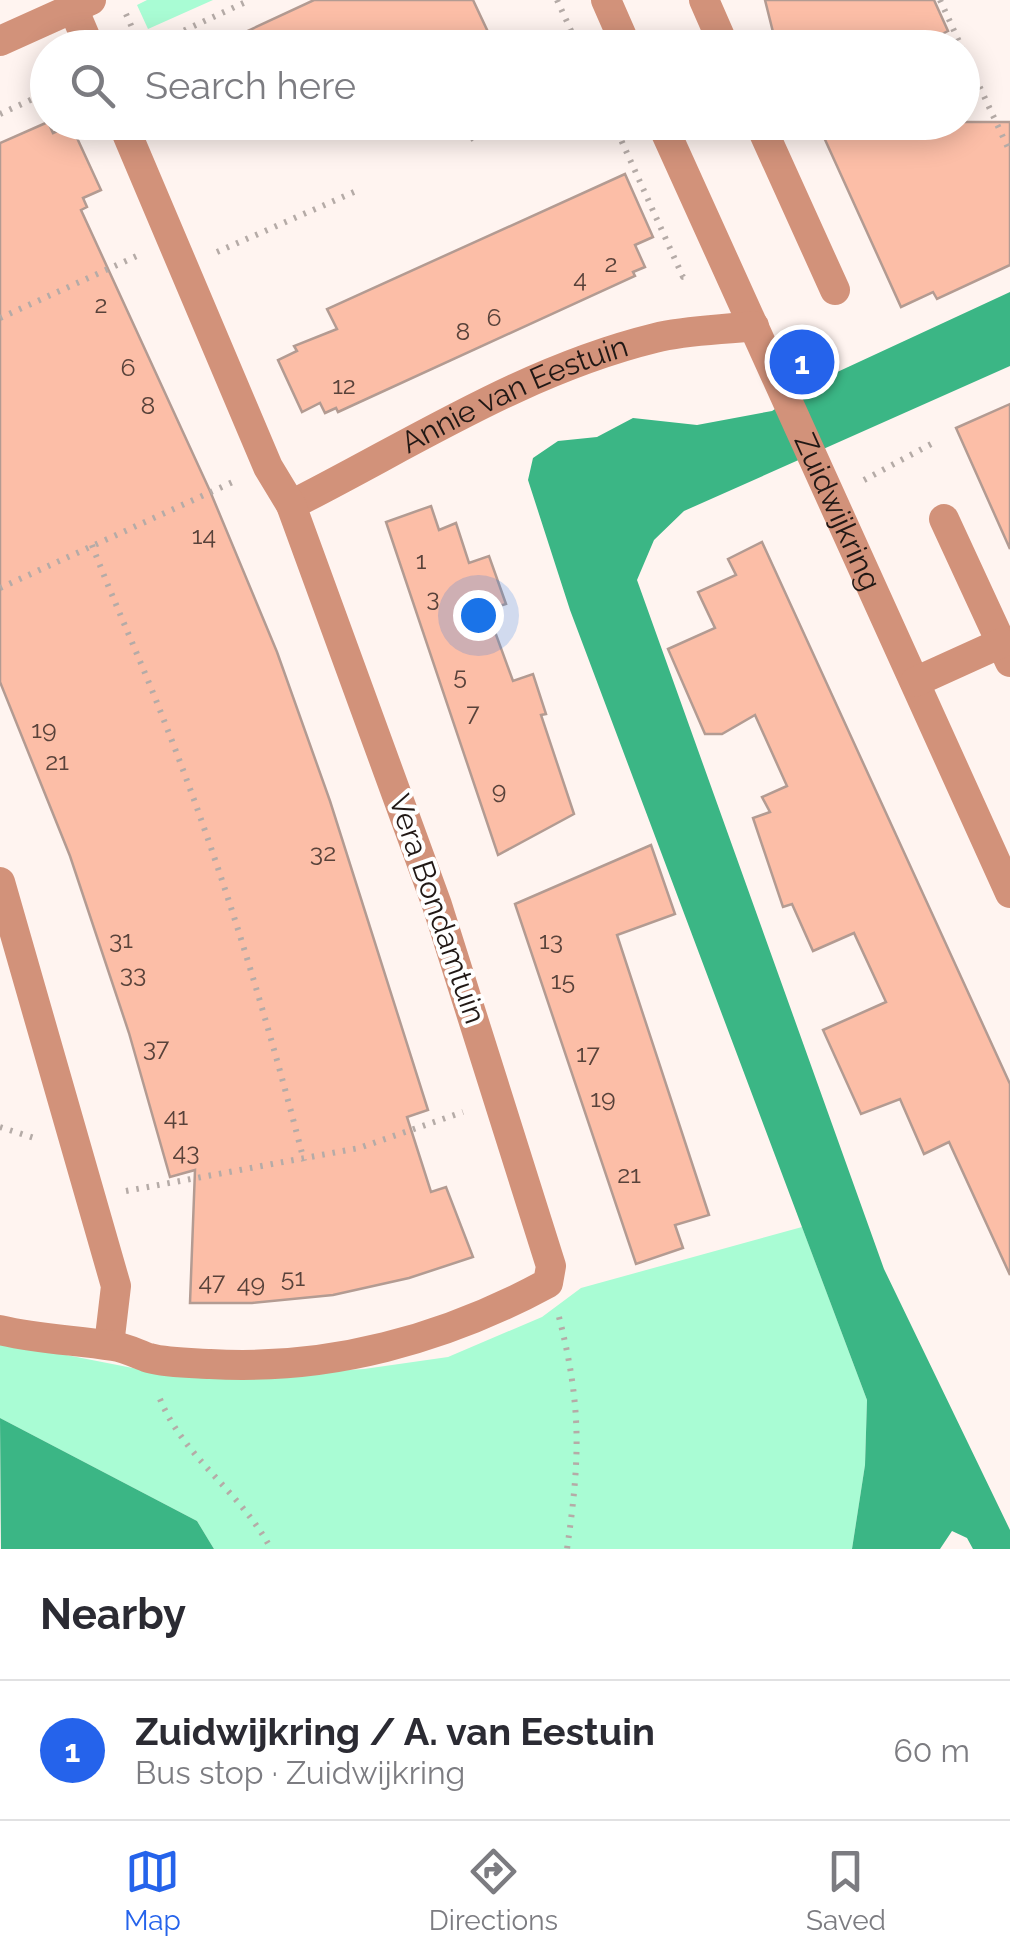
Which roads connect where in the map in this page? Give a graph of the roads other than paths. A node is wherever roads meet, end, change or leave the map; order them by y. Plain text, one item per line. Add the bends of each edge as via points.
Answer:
1 (606, 0) edge
2 (704, 0) edge
3 (82, 4) edge
4 (87, 30) edge
5 (619, 30) edge
6 (717, 30) edge
7 (0, 41) edge
8 (130, 140) edge
9 (669, 140) edge
10 (768, 140) edge
11 (835, 290) dead end
12 (754, 326) junction
13 (291, 505) junction
14 (944, 519) dead end
15 (1005, 652) edge
16 (915, 682) junction
17 (0, 882) edge
18 (1010, 893) edge
19 (0, 1330) edge
20 (109, 1345) junction

1 - 5 street
2 - 6 street
3 - 4 street
3 - 7 street
8 - 13 street, Vera Bondamtuin via 268,467
9 - 12 street, Zuidwijkring
10 - 11 street
12 - 13 street, Annie van Eestuin via 655,338 520,386
12 - 16 street, Zuidwijkring
13 - 20 street, Vera Bondamtuin via 437,905 552,1266 548,1283 490,1315 354,1354 212,1364 150,1358
14 - 15 street
15 - 16 street
16 - 18 street, Zuidwijkring
17 - 20 street via 116,1286
19 - 20 street via 54,1343

